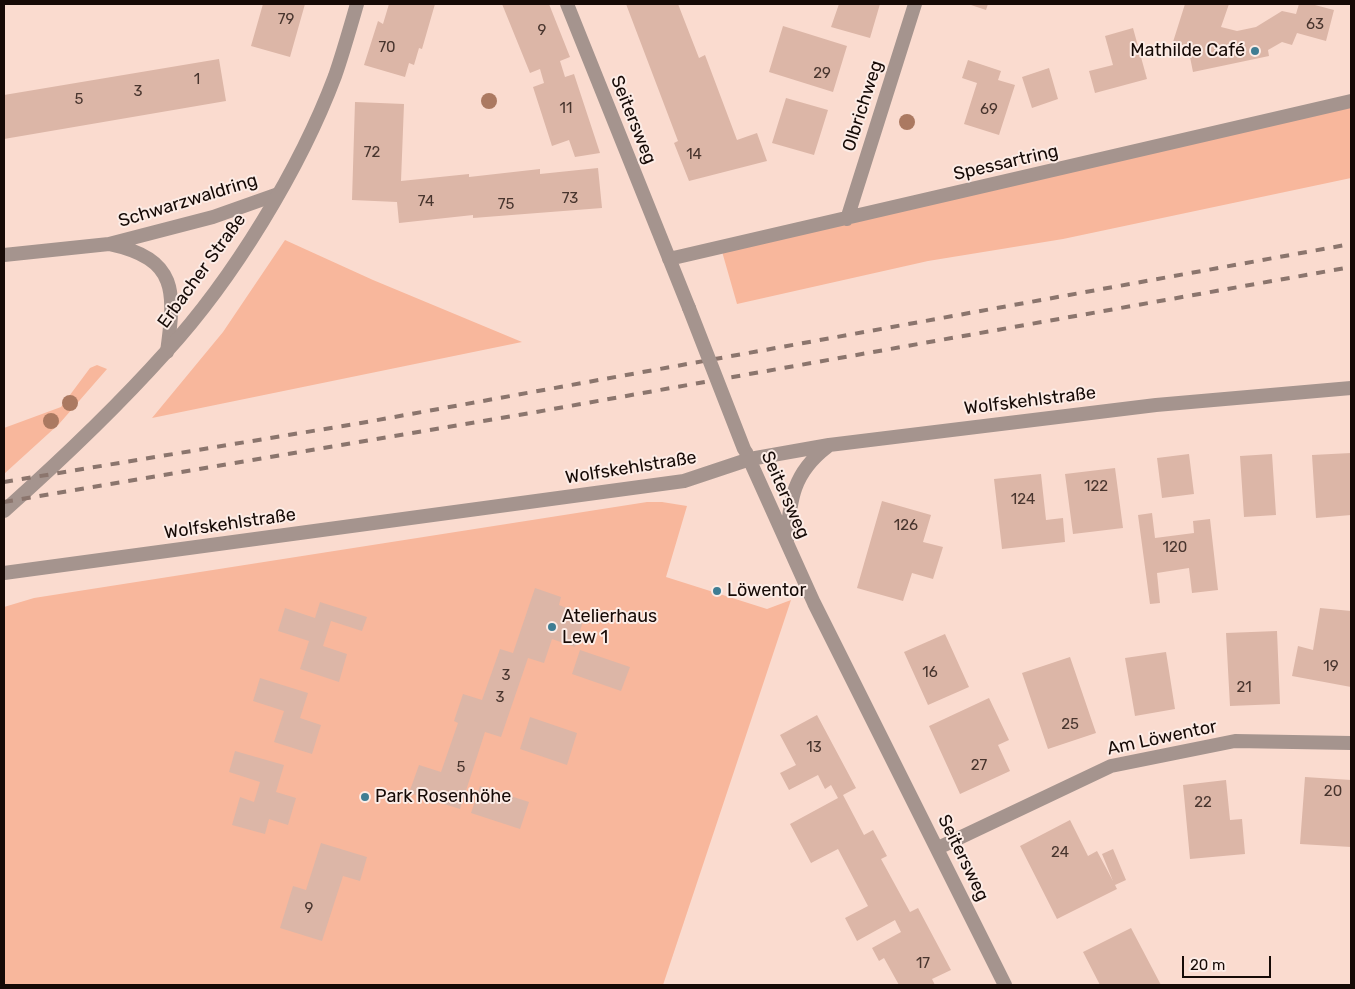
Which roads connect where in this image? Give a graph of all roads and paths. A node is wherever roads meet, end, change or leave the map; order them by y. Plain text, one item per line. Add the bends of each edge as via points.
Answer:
1 (357, 4) edge
2 (566, 4) edge
3 (915, 4) edge
4 (1351, 101) edge
5 (278, 194) junction
6 (847, 219) junction
7 (109, 244) junction
8 (4, 255) edge
9 (668, 259) junction
10 (167, 352) junction
11 (1351, 388) edge
12 (830, 445) junction
13 (747, 454) junction
14 (4, 511) edge
15 (787, 543) junction
16 (4, 573) edge
17 (1351, 744) edge
18 (938, 848) junction
19 (1004, 985) edge

1 - 5 street, Erbacher Straße via 335,76
2 - 9 street, Seitersweg
3 - 6 street, Olbrichweg
4 - 6 street, Spessartring
5 - 7 street, Schwarzwaldring via 213,217
5 - 10 street, Erbacher Straße via 207,302
6 - 9 street, Spessartring
7 - 8 street, Schwarzwaldring
7 - 10 street, Schwarzwaldring via 136,251 158,265 164,273 172,299
9 - 13 street, Seitersweg, bridge
10 - 14 street, Erbacher Straße
11 - 12 street, Wolfskehlstraße via 1156,405
12 - 13 street, Wolfskehlstraße
12 - 15 street via 811,459 793,492
13 - 15 street, Seitersweg
13 - 16 street, Wolfskehlstraße via 684,481
15 - 18 street, Seitersweg
17 - 18 street, Am Löwentor via 1235,741 1111,766
18 - 19 street, Seitersweg

